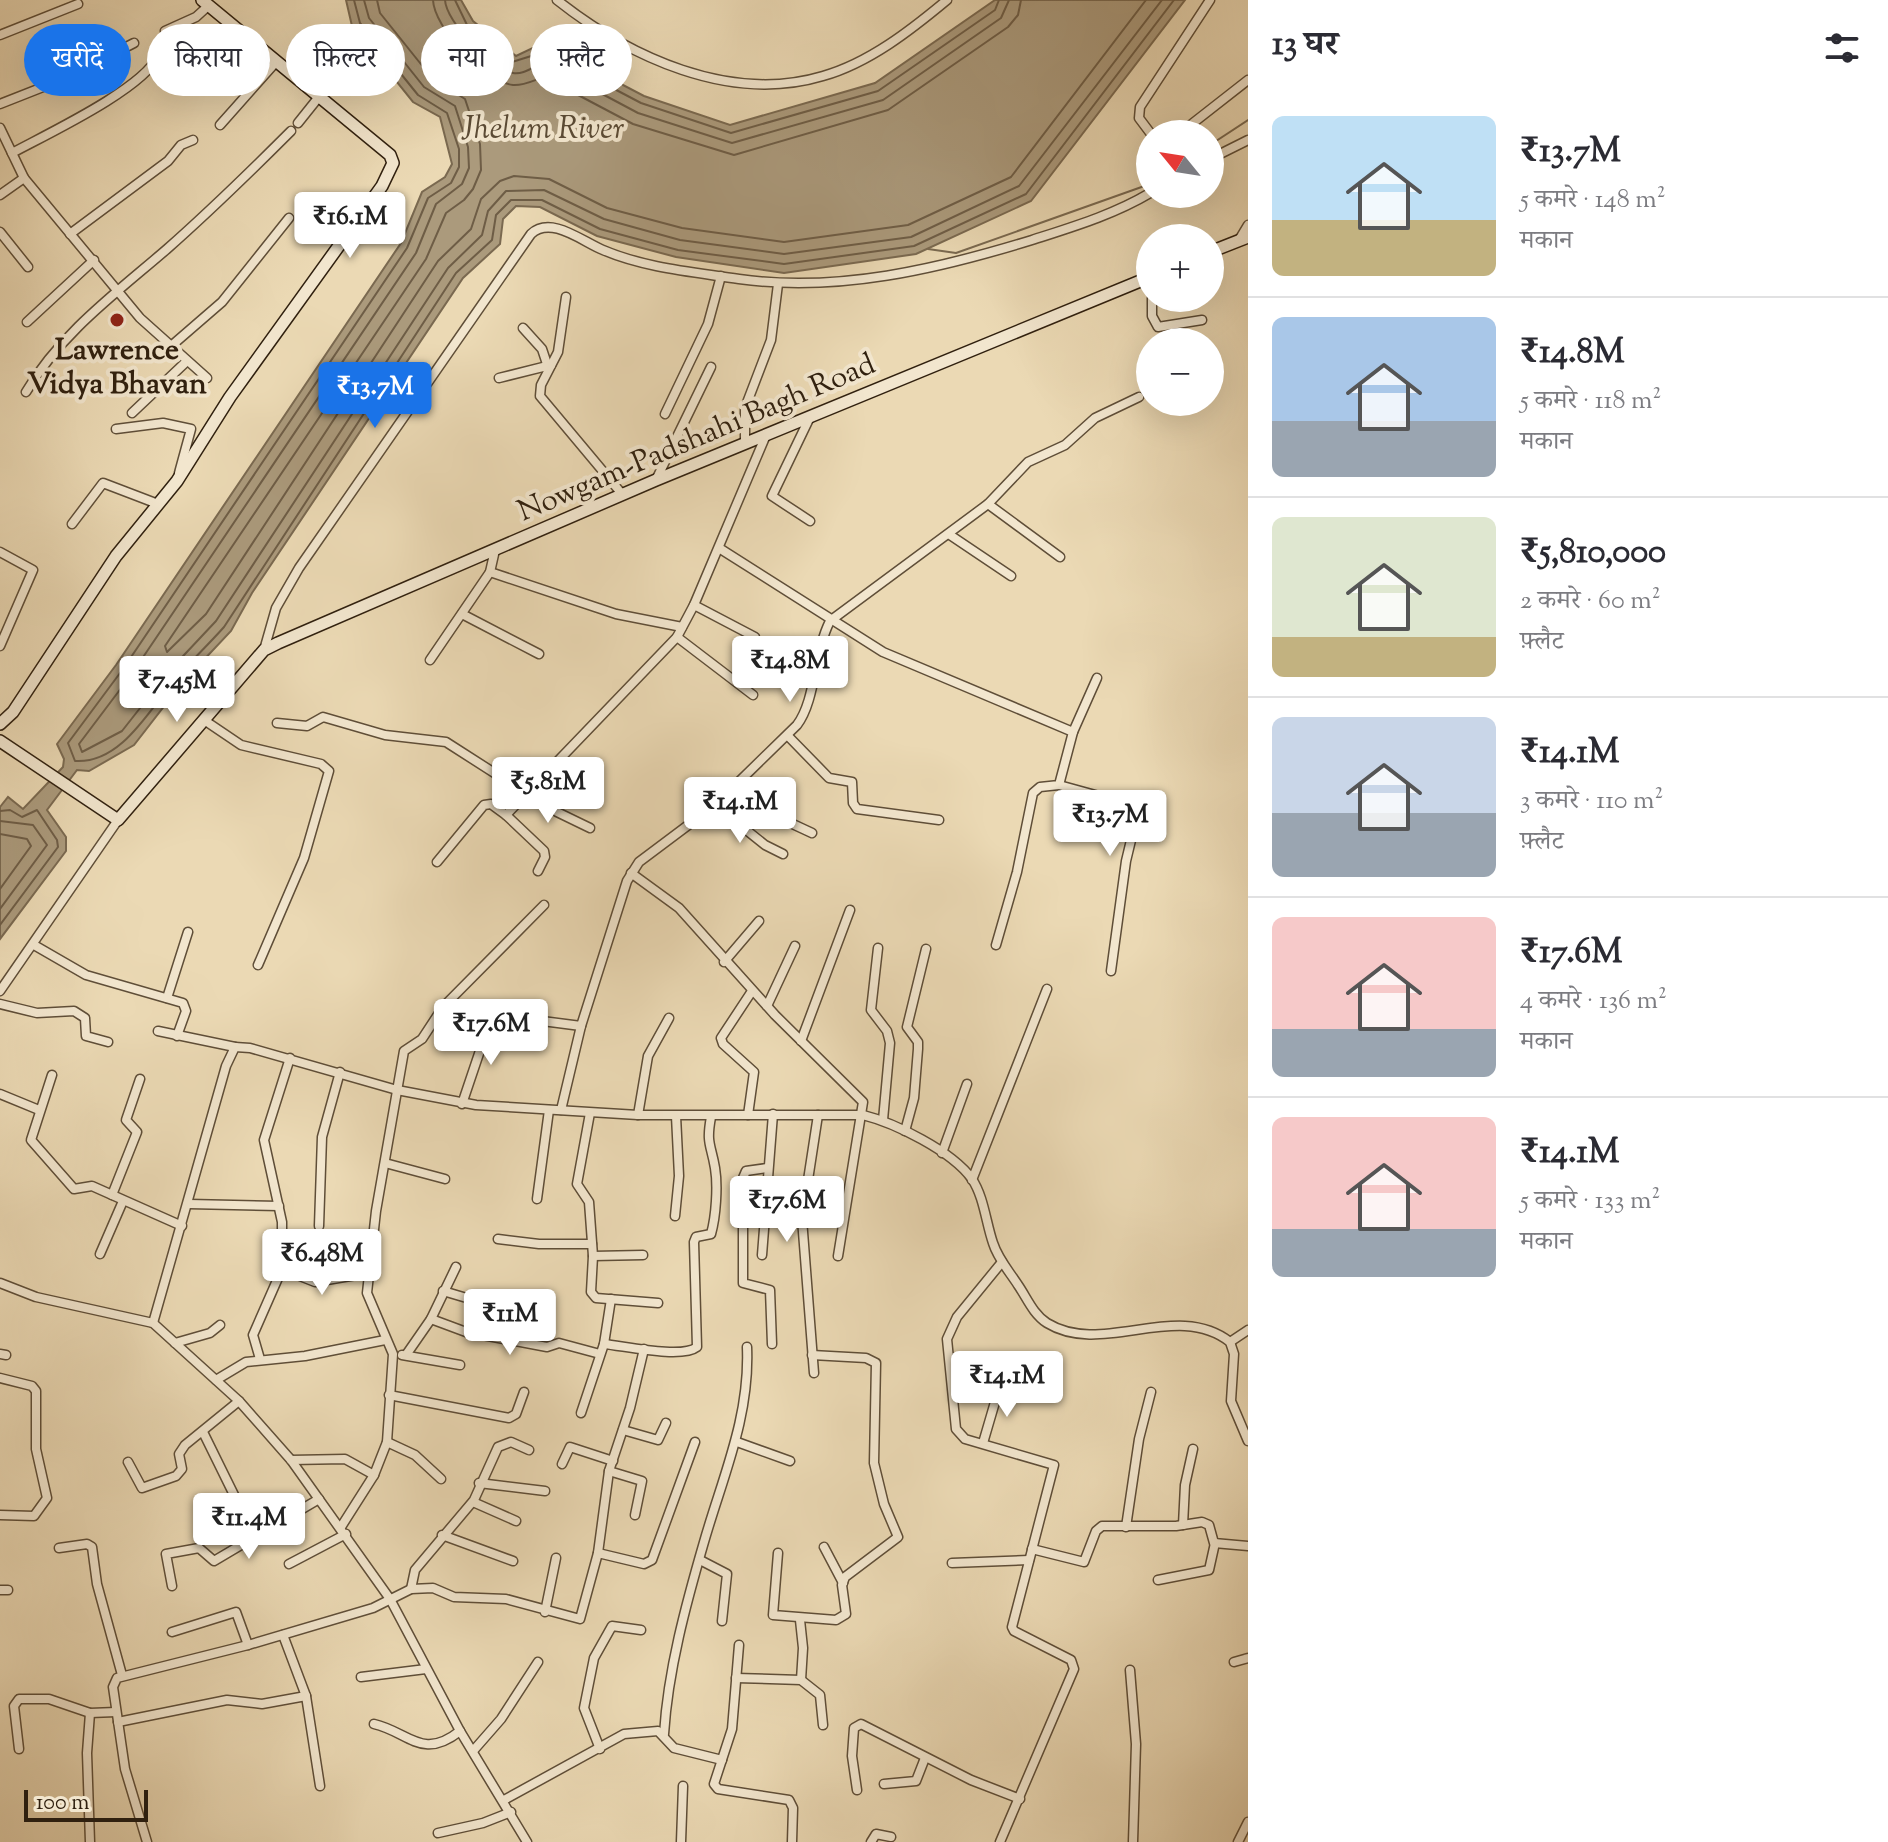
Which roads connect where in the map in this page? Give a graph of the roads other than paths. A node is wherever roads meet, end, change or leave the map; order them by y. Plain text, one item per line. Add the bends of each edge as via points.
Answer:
1 (557, 0) edge
2 (947, 0) edge
3 (1210, 0) edge
4 (78, 4) dead end
5 (205, 4) edge
6 (180, 24) edge
7 (0, 35) edge
8 (134, 43) dead end
9 (275, 63) junction
10 (147, 72) edge
11 (286, 72) edge
12 (1248, 80) edge
13 (316, 96) edge
14 (318, 98) junction
15 (0, 104) edge
16 (1140, 120) edge
17 (1197, 120) edge
18 (298, 123) dead end
19 (220, 125) dead end
20 (0, 128) edge
21 (291, 131) dead end
22 (193, 140) dead end
23 (1248, 140) edge
24 (1224, 152) edge
25 (12, 153) junction
26 (24, 178) junction
27 (0, 195) edge
28 (1136, 199) edge
29 (289, 218) dead end
30 (1248, 225) edge
31 (0, 232) edge
32 (70, 234) junction
33 (1243, 239) edge
34 (1224, 246) edge
35 (94, 260) junction
36 (28, 267) dead end
37 (721, 276) junction
38 (1136, 283) edge
39 (778, 284) junction
40 (117, 289) junction
41 (566, 297) dead end
42 (1152, 312) edge
43 (1202, 320) dead end
44 (27, 322) dead end
45 (523, 328) dead end
46 (170, 347) junction
47 (187, 361) junction
48 (549, 364) junction
49 (711, 367) dead end
50 (207, 378) dead end
51 (499, 378) dead end
52 (26, 392) dead end
53 (1136, 398) edge
54 (132, 413) dead end
55 (665, 414) dead end
56 (810, 417) junction
57 (116, 429) dead end
58 (766, 435) junction
59 (745, 442) junction
60 (656, 480) junction
61 (176, 482) junction
62 (622, 494) junction
63 (158, 504) junction
64 (988, 504) junction
65 (810, 521) dead end
66 (72, 524) dead end
67 (950, 535) junction
68 (719, 548) junction
69 (495, 550) junction
70 (0, 552) edge
71 (1060, 557) dead end
72 (490, 572) junction
73 (1011, 576) dead end
74 (694, 605) junction
75 (462, 614) junction
76 (830, 621) junction
77 (682, 627) junction
78 (677, 637) junction
79 (0, 646) edge
80 (264, 650) junction
81 (539, 654) dead end
82 (757, 656) dead end
83 (430, 660) dead end
84 (1097, 678) dead end
85 (753, 695) dead end
86 (204, 720) junction
87 (277, 723) dead end
88 (0, 724) edge
89 (1073, 732) junction
90 (788, 736) junction
91 (1, 742) edge
92 (1059, 785) junction
93 (736, 786) junction
94 (526, 790) junction
95 (715, 805) junction
96 (506, 815) junction
97 (113, 817) junction
98 (939, 820) dead end
99 (590, 828) dead end
100 (812, 833) dead end
101 (783, 854) dead end
102 (437, 862) dead end
103 (538, 871) dead end
104 (631, 873) junction
105 (544, 905) dead end
106 (850, 910) dead end
107 (759, 921) dead end
108 (188, 932) dead end
109 (34, 945) junction
110 (996, 945) dead end
111 (795, 946) dead end
112 (878, 948) dead end
113 (926, 949) dead end
114 (724, 962) junction
115 (258, 965) dead end
116 (1111, 971) dead end
117 (1047, 989) dead end
118 (0, 991) edge
119 (752, 991) junction
120 (167, 998) junction
121 (0, 1004) edge
122 (767, 1006) junction
123 (669, 1018) dead end
124 (527, 1019) dead end
125 (490, 1021) dead end
126 (581, 1026) junction
127 (158, 1031) dead end
128 (177, 1036) junction
129 (801, 1041) junction
130 (108, 1042) dead end
131 (235, 1047) junction
132 (290, 1058) junction
133 (340, 1072) junction
134 (52, 1075) dead end
135 (140, 1079) dead end
136 (967, 1084) dead end
137 (397, 1090) junction
138 (0, 1094) edge
139 (462, 1104) junction
140 (39, 1110) junction
141 (549, 1110) junction
142 (561, 1110) junction
143 (590, 1113) junction
144 (773, 1114) junction
145 (638, 1115) junction
146 (748, 1115) junction
147 (818, 1115) junction
148 (863, 1115) junction
149 (676, 1116) junction
150 (711, 1117) junction
151 (883, 1120) junction
152 (905, 1131) junction
153 (942, 1153) junction
154 (385, 1163) junction
155 (767, 1168) junction
156 (445, 1179) dead end
157 (972, 1180) junction
158 (112, 1195) junction
159 (537, 1199) dead end
160 (123, 1201) junction
161 (189, 1204) junction
162 (279, 1206) junction
163 (675, 1216) dead end
164 (182, 1226) junction
165 (319, 1226) dead end
166 (498, 1239) dead end
167 (592, 1244) junction
168 (100, 1254) dead end
169 (643, 1255) dead end
170 (762, 1255) dead end
171 (593, 1256) junction
172 (838, 1256) dead end
173 (1002, 1262) junction
174 (456, 1267) dead end
175 (282, 1269) junction
176 (368, 1273) junction
177 (0, 1283) edge
178 (443, 1291) junction
179 (611, 1299) junction
180 (658, 1303) dead end
181 (497, 1307) dead end
182 (431, 1319) junction
183 (153, 1323) junction
184 (220, 1325) dead end
185 (1248, 1330) edge
186 (385, 1340) junction
187 (1230, 1342) junction
188 (175, 1343) junction
189 (604, 1344) junction
190 (772, 1344) dead end
191 (747, 1347) dead end
192 (644, 1349) junction
193 (393, 1354) junction
194 (600, 1354) junction
195 (406, 1355) junction
196 (812, 1355) junction
197 (260, 1359) junction
198 (460, 1365) dead end
199 (814, 1373) dead end
200 (0, 1378) edge
201 (216, 1380) junction
202 (1000, 1385) dead end
203 (524, 1392) dead end
204 (1151, 1392) dead end
205 (389, 1395) junction
206 (239, 1401) junction
207 (581, 1413) dead end
208 (666, 1423) dead end
209 (623, 1430) junction
210 (203, 1432) junction
211 (1248, 1441) edge
212 (387, 1442) junction
213 (695, 1442) dead end
214 (737, 1442) junction
215 (983, 1443) junction
216 (1193, 1449) dead end
217 (529, 1450) dead end
218 (291, 1460) junction
219 (613, 1461) junction
220 (790, 1461) dead end
221 (128, 1462) dead end
222 (562, 1464) dead end
223 (609, 1471) junction
224 (374, 1475) junction
225 (441, 1479) dead end
226 (479, 1483) junction
227 (545, 1491) dead end
228 (319, 1499) junction
229 (473, 1502) junction
230 (210, 1509) dead end
231 (0, 1515) edge
232 (635, 1515) dead end
233 (516, 1521) dead end
234 (1183, 1525) junction
235 (1126, 1527) junction
236 (343, 1530) junction
237 (442, 1535) junction
238 (1215, 1543) junction
239 (1248, 1546) edge
240 (824, 1547) dead end
241 (59, 1548) dead end
242 (1032, 1549) junction
243 (598, 1553) junction
244 (778, 1553) dead end
245 (556, 1558) dead end
246 (700, 1560) junction
247 (1029, 1560) junction
248 (513, 1561) dead end
249 (952, 1563) dead end
250 (289, 1564) dead end
251 (1158, 1580) dead end
252 (843, 1583) junction
253 (172, 1586) dead end
254 (411, 1589) junction
255 (390, 1599) junction
256 (545, 1612) junction
257 (800, 1620) junction
258 (722, 1621) dead end
259 (641, 1630) dead end
260 (172, 1632) dead end
261 (283, 1635) junction
262 (248, 1645) junction
263 (739, 1645) dead end
264 (1248, 1658) edge
265 (538, 1662) dead end
266 (1234, 1662) dead end
267 (426, 1669) junction
268 (1130, 1670) dead end
269 (122, 1675) junction
270 (361, 1677) dead end
271 (736, 1678) junction
272 (801, 1680) junction
273 (306, 1696) junction
274 (116, 1712) junction
275 (90, 1713) junction
276 (118, 1722) junction
277 (374, 1724) dead end
278 (823, 1725) dead end
279 (460, 1731) junction
280 (664, 1734) junction
281 (19, 1749) dead end
282 (600, 1749) junction
283 (473, 1751) junction
284 (925, 1758) junction
285 (722, 1760) junction
286 (884, 1784) dead end
287 (320, 1786) dead end
288 (683, 1786) dead end
289 (857, 1790) dead end
290 (1020, 1799) junction
291 (504, 1800) junction
292 (511, 1812) junction
293 (1248, 1822) edge
294 (438, 1833) dead end
295 (891, 1837) dead end
296 (90, 1842) edge
297 (147, 1842) edge
298 (527, 1842) edge
299 (681, 1842) edge
300 (792, 1842) edge
301 (871, 1842) edge
302 (1000, 1842) edge
303 (1133, 1842) edge
304 (1238, 1842) edge

1 - 2 street via 588,25 667,64 712,79 786,84 826,76 878,51
3 - 16 street via 1140,107
4 - 7 street
5 - 6 street via 196,17
5 - 9 main road
8 - 15 street
9 - 11 main road
9 - 19 street
10 - 25 street
12 - 17 street
13 - 14 main road
14 - 18 street
14 - 61 main road via 390,155 389,175 230,397
20 - 25 street
21 - 40 street via 219,203
22 - 32 street
23 - 24 street
25 - 26 street
26 - 27 street
26 - 32 street
28 - 39 street via 1081,225 977,257 863,279
29 - 46 street via 222,302
30 - 33 street
31 - 36 street
32 - 35 street
33 - 34 main road
35 - 40 street
35 - 44 street
37 - 39 street
37 - 55 street via 708,324
37 - 80 street via 622,257 550,226 535,230 299,568 276,608
38 - 56 main road, Nowgam-Padshahi Bagh Road
39 - 59 street via 771,340 745,408
40 - 46 street
40 - 52 street via 52,353
41 - 48 street via 558,352
42 - 43 street via 1158,327
45 - 48 street
46 - 47 street
47 - 50 street
47 - 54 street
48 - 51 street
48 - 62 street via 542,400
49 - 60 street
53 - 64 street via 1095,418 1065,445 1028,462
56 - 58 main road, Nowgam-Padshahi Bagh Road
56 - 65 street via 772,496
57 - 61 street via 163,423 191,429
58 - 59 main road, Nowgam-Padshahi Bagh Road
58 - 68 street
59 - 60 main road, Nowgam-Padshahi Bagh Road
60 - 62 main road, Nowgam-Padshahi Bagh Road
61 - 63 main road
62 - 69 main road, Nowgam-Padshahi Bagh Road
63 - 66 street via 103,483
63 - 88 main road
64 - 67 street
64 - 71 street
67 - 73 street
67 - 76 street
68 - 74 street
68 - 76 street
69 - 72 street
69 - 80 main road, Nowgam-Padshahi Bagh Road
70 - 79 street via 33,569
72 - 75 street
72 - 77 street via 616,614
74 - 77 street
74 - 82 street via 755,637
75 - 81 street
75 - 83 street
76 - 89 street via 900,660
76 - 90 street via 803,716
77 - 78 street
78 - 85 street
78 - 94 street
80 - 86 main road
84 - 89 street
86 - 97 main road
86 - 115 street via 241,745 321,764 329,771 304,858
87 - 94 street via 307,726 323,717 385,735 438,739
89 - 92 street
90 - 93 street
90 - 98 street via 829,778 852,782 857,809
91 - 97 main road
92 - 110 street via 1033,793
92 - 116 street via 1139,807
93 - 95 street
93 - 100 street
94 - 96 street
94 - 99 street
95 - 101 street
95 - 104 street
96 - 102 street via 484,805
96 - 103 street via 544,851
97 - 109 street
104 - 114 street via 679,908
104 - 126 street
105 - 137 street via 443,1007 419,1043 406,1049
106 - 129 street
107 - 114 street
108 - 120 street
109 - 118 street
109 - 120 street via 86,975
111 - 122 street
112 - 151 street via 871,1010 886,1028 890,1043
113 - 152 street via 907,1027 918,1049
114 - 119 street
117 - 157 street
119 - 122 street
119 - 146 street via 721,1038 754,1072
120 - 128 street via 186,1007
121 - 130 street via 37,1013 74,1011 85,1018 86,1036
122 - 129 street
123 - 145 street via 648,1056
124 - 126 street
125 - 139 street
126 - 142 street
127 - 128 street
128 - 131 street
129 - 148 street via 863,1102
131 - 132 street
131 - 161 street
132 - 133 street
132 - 162 street via 264,1140
133 - 137 street
133 - 165 street via 322,1137
134 - 140 street
135 - 158 street via 126,1120 137,1132
136 - 153 street
137 - 139 street
137 - 154 street
138 - 140 street
139 - 141 street
140 - 158 street via 31,1140 65,1183
141 - 142 street
141 - 159 street
142 - 143 street
143 - 145 street
143 - 167 street via 577,1184 589,1202
144 - 146 street
144 - 147 street
144 - 155 street
145 - 149 street
146 - 150 street
147 - 148 street
147 - 196 street via 802,1219
148 - 151 street
148 - 172 street
149 - 150 street
149 - 163 street
150 - 192 street via 707,1139 715,1168 713,1224 711,1234 694,1242 697,1347
151 - 152 street
152 - 153 street
153 - 157 street
154 - 156 street
154 - 176 street
155 - 170 street
155 - 190 street via 746,1171 743,1178 743,1283 770,1290
157 - 173 street
158 - 160 street
160 - 164 street
160 - 168 street
161 - 162 street
161 - 164 street
162 - 175 street
164 - 183 street
166 - 167 street
167 - 171 street
169 - 171 street
171 - 179 street via 591,1292 596,1298
173 - 187 street via 1032,1308 1055,1327 1123,1333 1193,1325
173 - 215 street via 957,1317 947,1339 956,1429 962,1437
174 - 178 street
175 - 176 street via 315,1282
175 - 197 street via 253,1335
176 - 186 street via 368,1300
177 - 183 street via 36,1297
178 - 181 street
178 - 182 street
179 - 180 street
179 - 189 street
182 - 194 street via 466,1332 547,1347 559,1343
182 - 195 street
183 - 188 street
184 - 188 street
185 - 187 street
186 - 193 street
186 - 197 street via 295,1358
187 - 211 street via 1231,1401
188 - 201 street
189 - 192 street
189 - 194 street
191 - 214 street via 748,1393
192 - 209 street
193 - 195 street
193 - 205 street
194 - 207 street
195 - 198 street
196 - 199 street
196 - 252 street via 876,1363 874,1463 898,1537
197 - 201 street
200 - 231 street via 36,1391 36,1449 48,1492 34,1516
201 - 206 street
202 - 215 street
203 - 205 street via 516,1414 509,1418
204 - 235 street
205 - 212 street
206 - 210 street
206 - 218 street
208 - 209 street via 658,1440
209 - 219 street
210 - 221 street via 181,1450 180,1473 158,1484 140,1486
210 - 230 street via 235,1497
212 - 224 street
212 - 225 street via 415,1455
213 - 243 street via 650,1563
214 - 220 street
214 - 246 street
215 - 242 street via 1054,1465
216 - 234 street
217 - 226 street via 502,1443
218 - 224 street via 345,1459
218 - 228 street
219 - 222 street via 570,1447
219 - 223 street
223 - 232 street via 642,1481
223 - 243 street
224 - 236 street
226 - 227 street
226 - 229 street
228 - 236 street
228 - 253 street via 214,1561 199,1548 166,1554
229 - 233 street
229 - 237 street
234 - 235 street
234 - 238 street via 1208,1523
235 - 242 street via 1098,1528 1084,1562
236 - 250 street
236 - 255 street
237 - 248 street
237 - 254 street via 413,1574
238 - 239 street
238 - 251 street via 1209,1570
240 - 252 street
241 - 269 street via 92,1547
242 - 247 street
243 - 256 street via 583,1616 578,1620
244 - 257 street via 771,1613
245 - 256 street
246 - 258 street via 727,1574
246 - 280 street via 677,1650
247 - 249 street
247 - 290 street via 1013,1629 1071,1660 1074,1669
252 - 257 street via 843,1617
254 - 255 street
254 - 256 street via 495,1598
255 - 261 street
255 - 267 street
257 - 272 street
259 - 282 street via 612,1626 594,1658 585,1715
260 - 262 street via 236,1612
261 - 262 street
261 - 273 street
262 - 269 street
263 - 271 street
264 - 266 street
265 - 283 street
267 - 270 street
267 - 279 street
268 - 303 street via 1136,1744
269 - 274 street via 113,1683
271 - 272 street
271 - 285 street via 732,1729
272 - 278 street via 820,1695
273 - 276 street via 262,1704 227,1700
273 - 287 street
274 - 275 street
274 - 276 street
275 - 281 street via 49,1699 19,1699 14,1706
275 - 296 street
276 - 297 street via 125,1769
277 - 279 street via 425,1744 440,1743
279 - 283 street
280 - 282 street via 630,1732
280 - 285 street via 674,1748
282 - 291 street
283 - 291 street
284 - 286 street via 916,1781
284 - 289 street via 858,1724 852,1756
284 - 290 street
285 - 300 street via 713,1781 718,1789 791,1802
288 - 299 street
290 - 302 street
291 - 292 street
292 - 294 street
292 - 298 street
293 - 304 street
295 - 301 street via 876,1834

